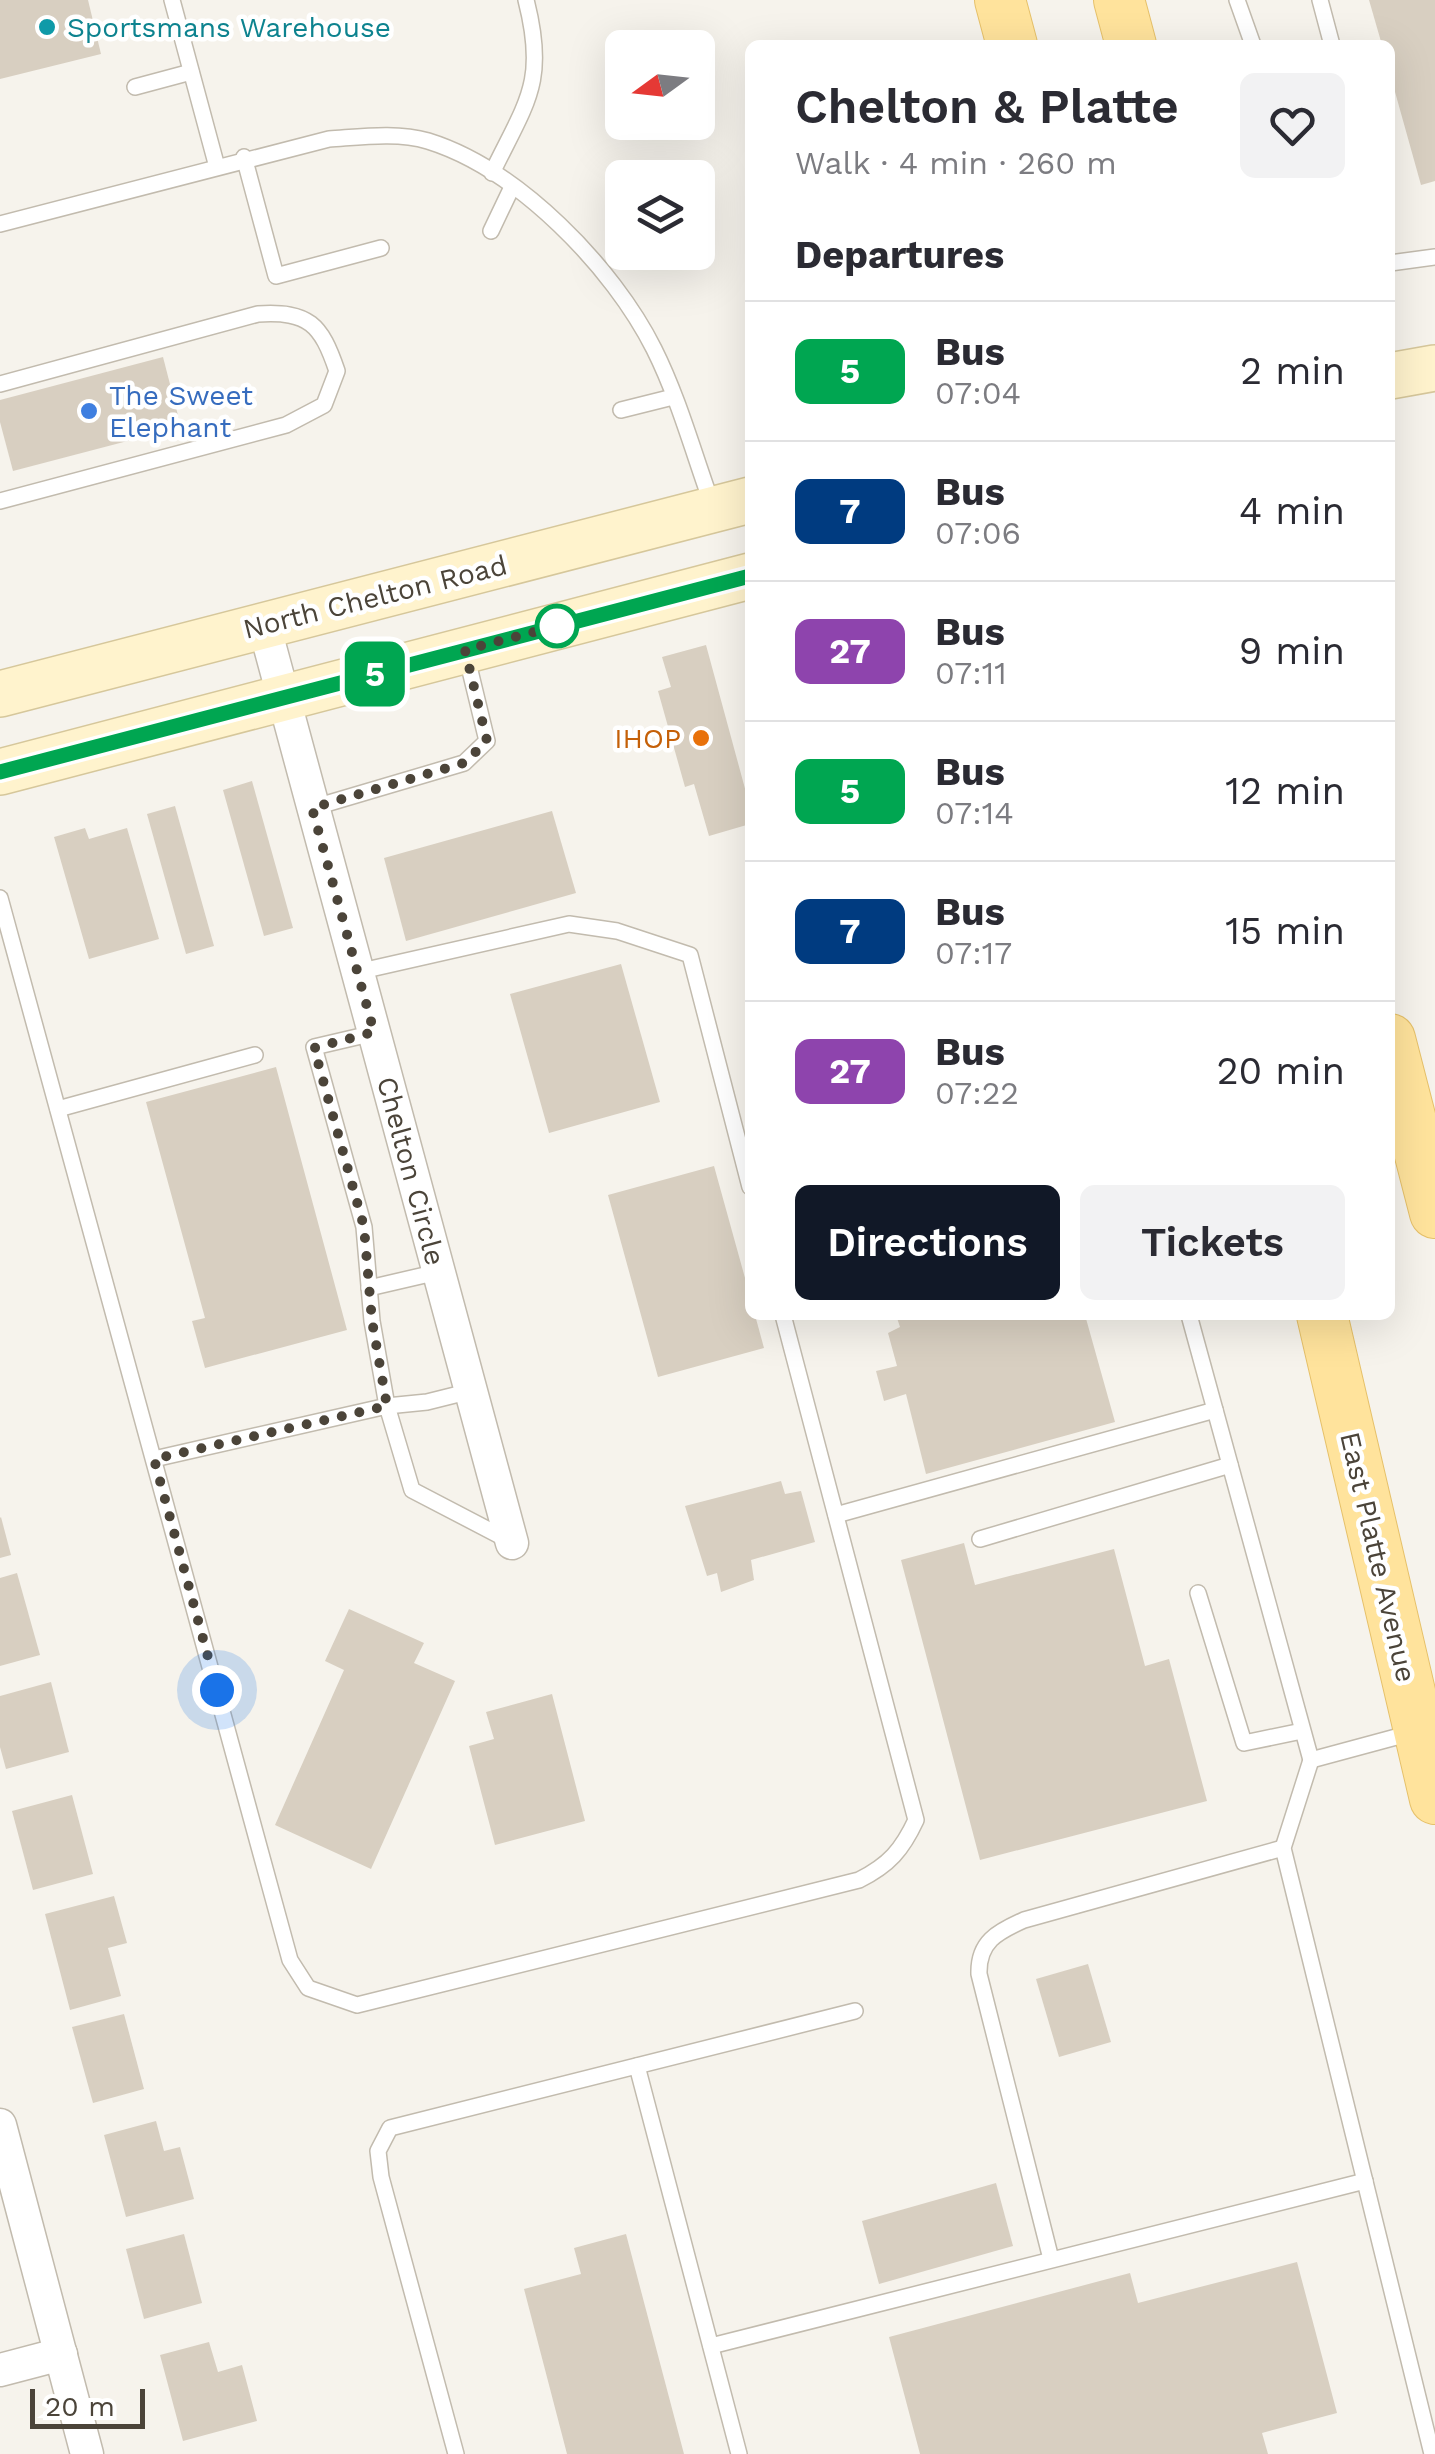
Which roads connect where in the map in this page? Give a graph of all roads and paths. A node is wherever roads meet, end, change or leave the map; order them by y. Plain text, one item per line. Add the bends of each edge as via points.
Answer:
1 (172, 0) edge
2 (526, 0) edge
3 (1000, 0) edge
4 (1118, 0) edge
5 (1238, 0) edge
6 (1320, 0) edge
7 (1011, 40) edge
8 (1130, 40) edge
9 (1251, 40) edge
10 (1331, 40) edge
11 (191, 72) junction
12 (135, 88) dead end
13 (244, 158) junction
14 (216, 167) junction
15 (492, 173) junction
16 (512, 187) junction
17 (0, 224) edge
18 (491, 232) dead end
19 (381, 248) dead end
20 (1435, 258) edge
21 (1395, 262) edge
22 (1435, 368) edge
23 (1395, 375) edge
24 (0, 384) edge
25 (673, 397) junction
26 (620, 410) dead end
27 (0, 500) edge
28 (732, 506) edge
29 (745, 577) edge
30 (264, 625) junction
31 (465, 650) junction
32 (0, 694) edge
33 (283, 698) junction
34 (0, 772) edge
35 (312, 808) junction
36 (0, 898) edge
37 (357, 972) junction
38 (374, 1032) junction
39 (255, 1056) dead end
40 (1395, 1058) edge
41 (58, 1109) junction
42 (745, 1168) edge
43 (1435, 1213) edge
44 (438, 1272) junction
45 (370, 1288) junction
46 (785, 1320) edge
47 (1190, 1320) edge
48 (1323, 1320) edge
49 (471, 1390) junction
50 (387, 1406) junction
51 (1215, 1410) junction
52 (154, 1459) junction
53 (1230, 1466) junction
54 (836, 1514) junction
55 (980, 1539) dead end
56 (512, 1543) joint
57 (1198, 1593) dead end
58 (1302, 1731) junction
59 (1418, 1732) junction
60 (1310, 1760) junction
61 (1435, 1799) edge
62 (1283, 1848) junction
63 (855, 2011) dead end
64 (637, 2066) junction
65 (0, 2126) edge
66 (1365, 2181) junction
67 (1051, 2259) junction
68 (711, 2346) junction
69 (61, 2354) junction
70 (0, 2370) edge
71 (88, 2454) edge
72 (456, 2454) edge
73 (739, 2454) edge
74 (1432, 2454) edge

1 - 11 lane
2 - 15 lane via 538,45 534,77
3 - 7 main road
4 - 8 main road
5 - 9 lane
6 - 10 lane
11 - 12 lane
11 - 14 lane
13 - 14 lane
13 - 15 lane via 378,136 426,140
13 - 19 lane via 276,276
14 - 17 lane
15 - 16 lane
16 - 18 lane
16 - 25 lane via 539,206 632,310
20 - 21 lane
22 - 23 main road
24 - 27 lane via 282,313 320,330 336,371 324,405 298,421
25 - 26 lane
25 - 28 lane
28 - 30 main road, North Chelton Road
29 - 31 main road
30 - 32 main road, North Chelton Road
30 - 33 street, Chelton Circle
31 - 33 main road
31 - 35 lane via 487,741 480,753
33 - 34 main road
33 - 35 street, Chelton Circle
35 - 37 street, Chelton Circle
36 - 41 lane
37 - 38 street, Chelton Circle
37 - 42 lane via 570,924 618,931 690,955
38 - 44 street, Chelton Circle
38 - 45 lane via 314,1048 364,1227
39 - 41 lane
40 - 43 main road
41 - 52 lane
44 - 45 lane
44 - 49 street, Chelton Circle
45 - 50 lane
46 - 54 lane
47 - 51 lane
48 - 59 main road, East Platte Avenue
49 - 50 lane
49 - 56 street, Chelton Circle
50 - 52 lane
50 - 56 lane via 412,1490
51 - 53 lane
51 - 54 lane
52 - 54 lane via 290,1960 308,1988 358,2005 859,1880 902,1850 916,1820
53 - 55 lane
53 - 58 lane
57 - 58 lane via 1244,1743
58 - 60 lane
59 - 60 lane
59 - 61 main road, East Platte Avenue
60 - 62 lane
62 - 66 lane
62 - 67 lane via 1024,1920 985,1944 979,1974
63 - 64 lane
64 - 68 lane
64 - 72 lane via 390,2128 378,2151
65 - 69 street
66 - 67 lane
66 - 74 lane
67 - 68 lane
68 - 73 lane
69 - 70 street
69 - 71 street

